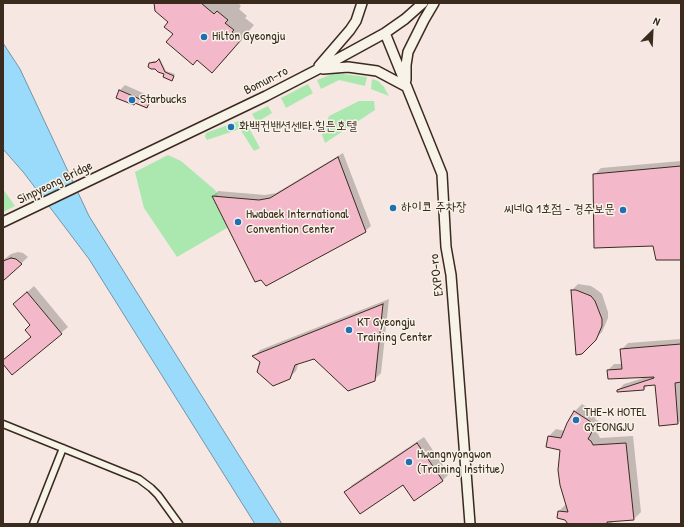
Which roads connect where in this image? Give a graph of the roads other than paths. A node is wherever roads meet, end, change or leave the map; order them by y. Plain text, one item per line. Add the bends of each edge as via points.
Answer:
1 (362, 3) edge
2 (423, 3) edge
3 (434, 3) edge
4 (385, 34) junction
5 (314, 71) junction
6 (407, 87) junction
7 (112, 170) joint
8 (6, 221) edge
9 (3, 424) edge
10 (63, 448) junction
11 (33, 524) edge
12 (179, 524) edge
13 (470, 524) edge

1 - 5 main road via 350,30
2 - 4 main road, Bomun-ro
3 - 6 main road via 408,52
4 - 5 main road, Bomun-ro
4 - 6 main road, EXPO-ro
5 - 6 main road via 348,67 377,71
5 - 7 main road, Bomun-ro
6 - 13 main road, EXPO-ro via 442,174
7 - 8 main road, Sinpyeong Bridge
9 - 10 street
10 - 11 street
10 - 12 street via 145,483 165,503

